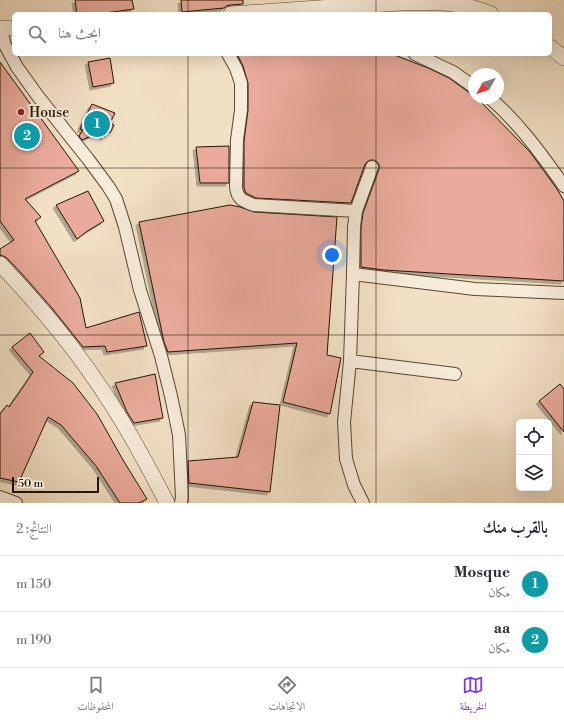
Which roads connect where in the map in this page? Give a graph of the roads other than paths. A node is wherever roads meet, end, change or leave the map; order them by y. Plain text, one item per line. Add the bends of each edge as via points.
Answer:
1 (328, 11) edge
2 (296, 12) edge
3 (486, 12) edge
4 (0, 28) edge
5 (12, 28) edge
6 (552, 48) edge
7 (229, 56) edge
8 (419, 56) edge
9 (564, 58) edge
10 (468, 83) edge
11 (496, 104) edge
12 (372, 167) dead end
13 (564, 186) edge
14 (356, 210) junction
15 (0, 264) edge
16 (354, 274) junction
17 (564, 293) edge
18 (350, 361) junction
19 (455, 374) dead end
20 (0, 497) edge
21 (16, 503) edge
22 (167, 503) edge
23 (181, 503) edge
24 (364, 503) edge

1 - 2 street
1 - 3 street via 407,3 437,3 459,5
4 - 5 street
4 - 23 street via 5,45 17,67 116,199 140,290 161,356 179,435
6 - 9 street
7 - 14 street via 241,84 236,187 239,197 254,205
8 - 10 street via 453,72
11 - 13 street via 545,158
12 - 14 street
14 - 16 street
15 - 22 street via 24,289 80,358 142,454
16 - 17 street via 475,289
16 - 18 street
18 - 19 street
18 - 24 street via 344,422 346,459 354,485
20 - 21 street

